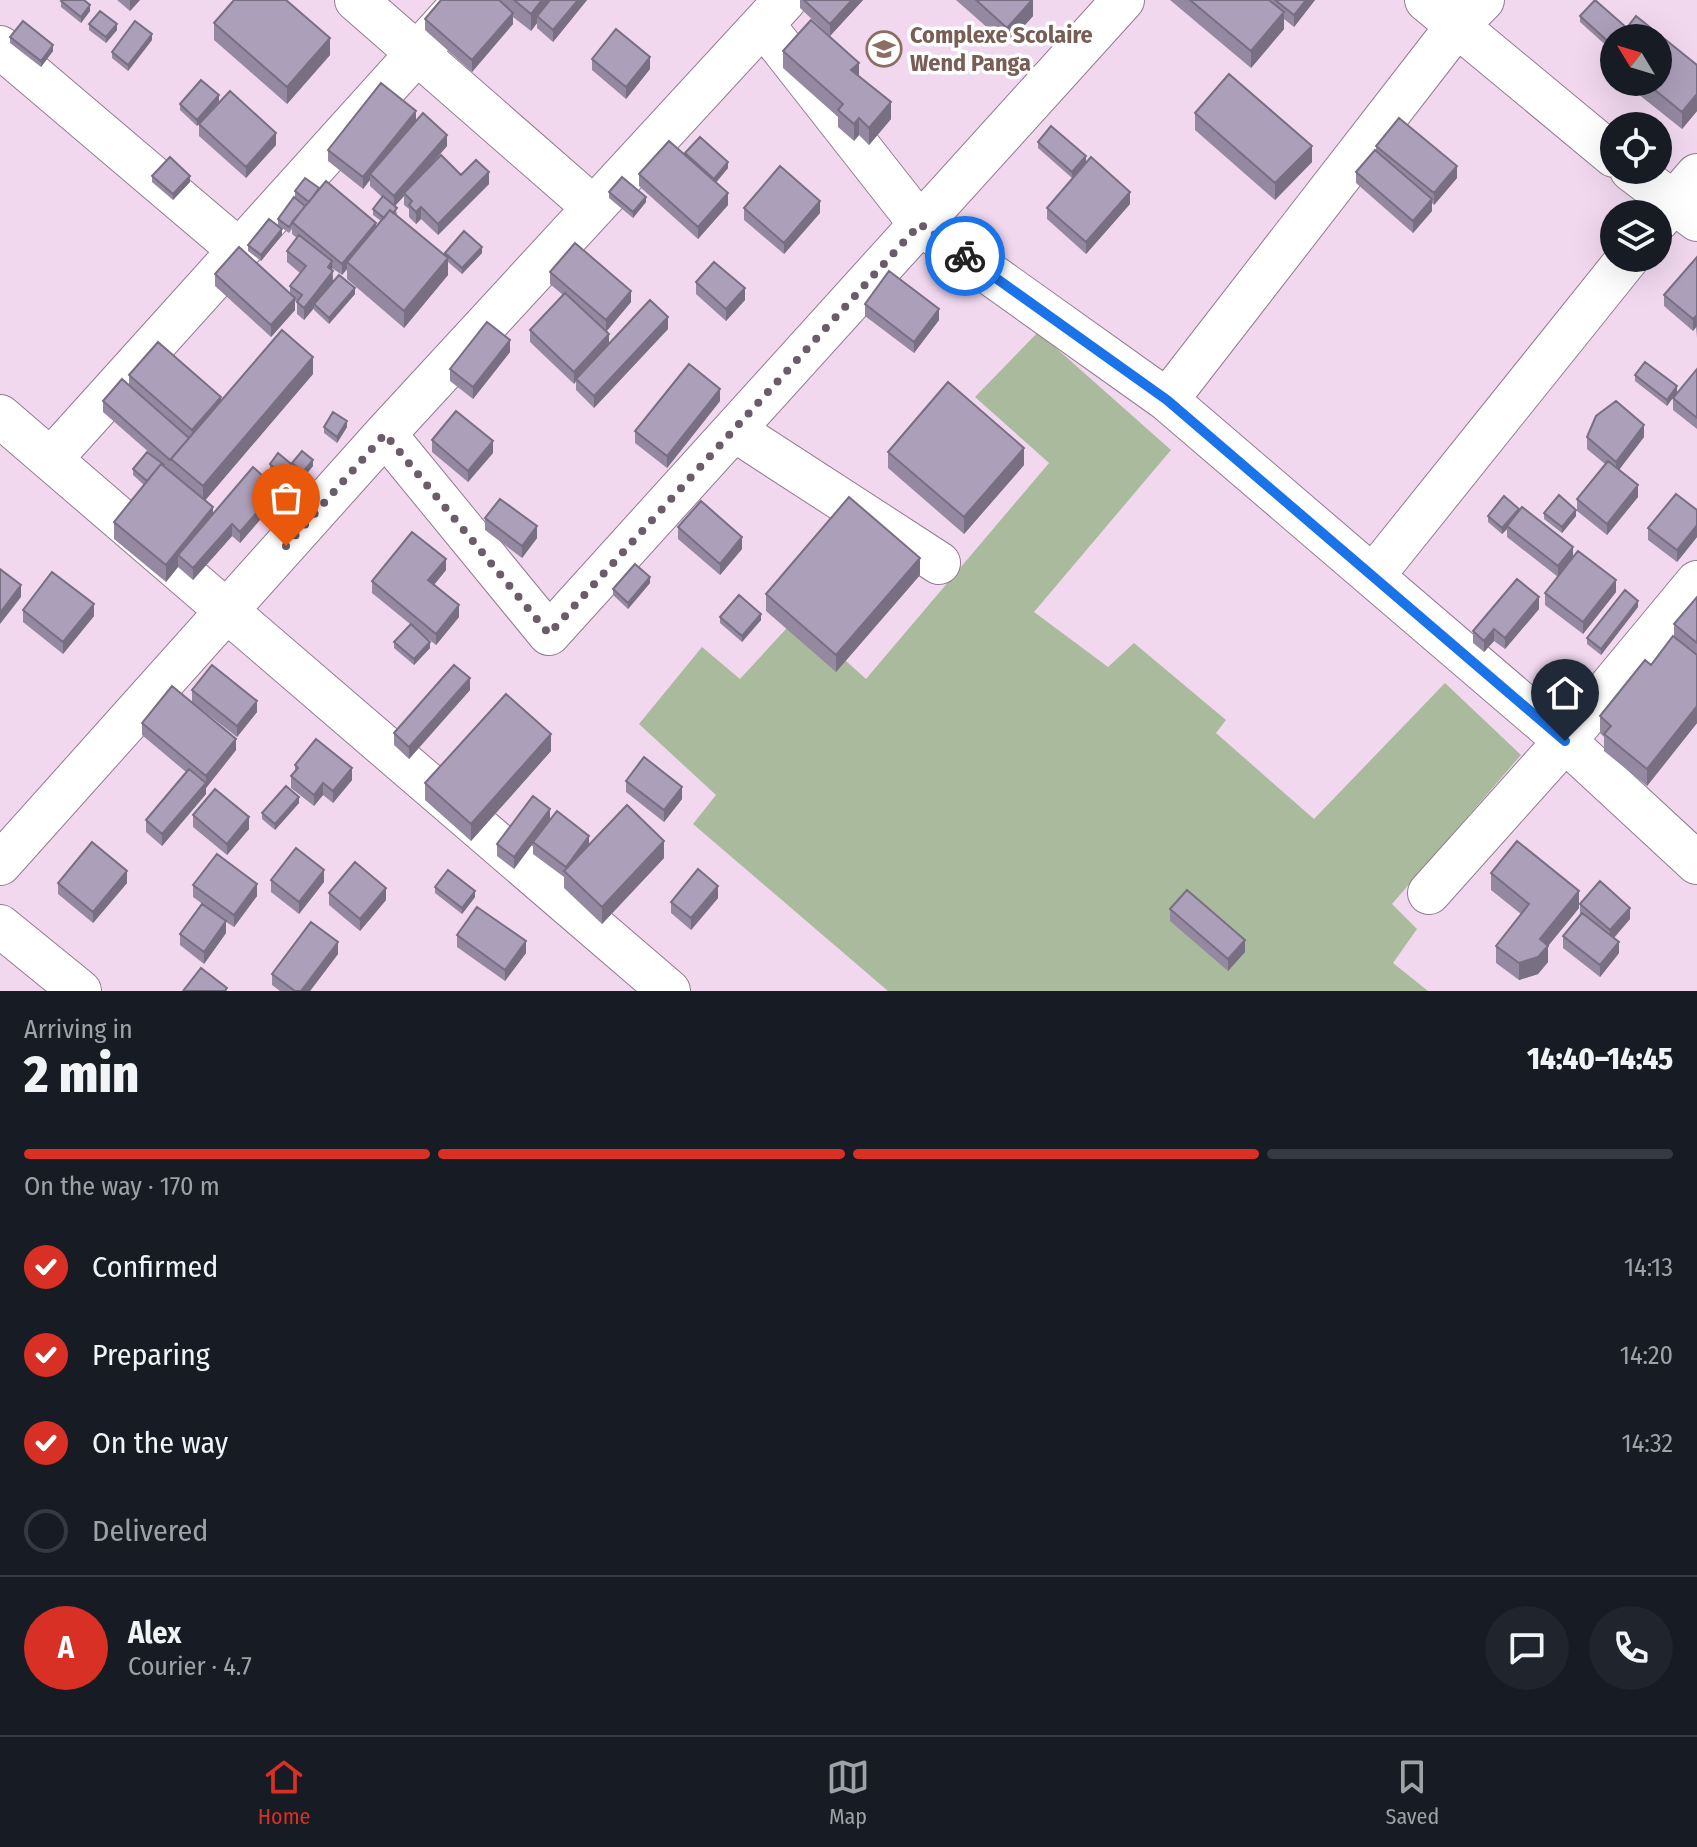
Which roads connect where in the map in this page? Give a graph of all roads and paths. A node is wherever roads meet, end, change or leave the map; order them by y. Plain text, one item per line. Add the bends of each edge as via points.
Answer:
1 (356, 0) edge
2 (465, 0) edge
3 (1123, 0) edge
4 (1455, 9) edge
5 (774, 12) edge
6 (0, 47) edge
7 (417, 53) junction
8 (1600, 143) edge
9 (1652, 184) edge
10 (1681, 204) edge
11 (593, 207) junction
12 (920, 224) junction
13 (239, 250) junction
14 (1617, 272) edge
15 (1167, 400) junction
16 (0, 416) edge
17 (734, 430) junction
18 (385, 434) junction
19 (51, 459) junction
20 (939, 563) dead end
21 (1373, 576) junction
22 (1697, 582) edge
23 (227, 614) junction
24 (1565, 741) junction
25 (1697, 863) edge
26 (0, 864) edge
27 (1429, 893) dead end
28 (0, 926) edge
29 (80, 991) edge
30 (669, 991) edge

1 - 7 street
2 - 7 street
3 - 12 street
4 - 8 street
4 - 15 street
5 - 11 street
5 - 12 street
6 - 13 street
7 - 11 street
7 - 13 street
9 - 10 street
11 - 18 street
12 - 15 street
12 - 17 street
13 - 19 street
14 - 21 street
15 - 21 street
16 - 19 street
17 - 18 street via 549,634
17 - 20 street
18 - 23 street
19 - 23 street
21 - 24 street
22 - 24 street
23 - 26 street
23 - 30 street
24 - 25 street
24 - 27 street
28 - 29 street

